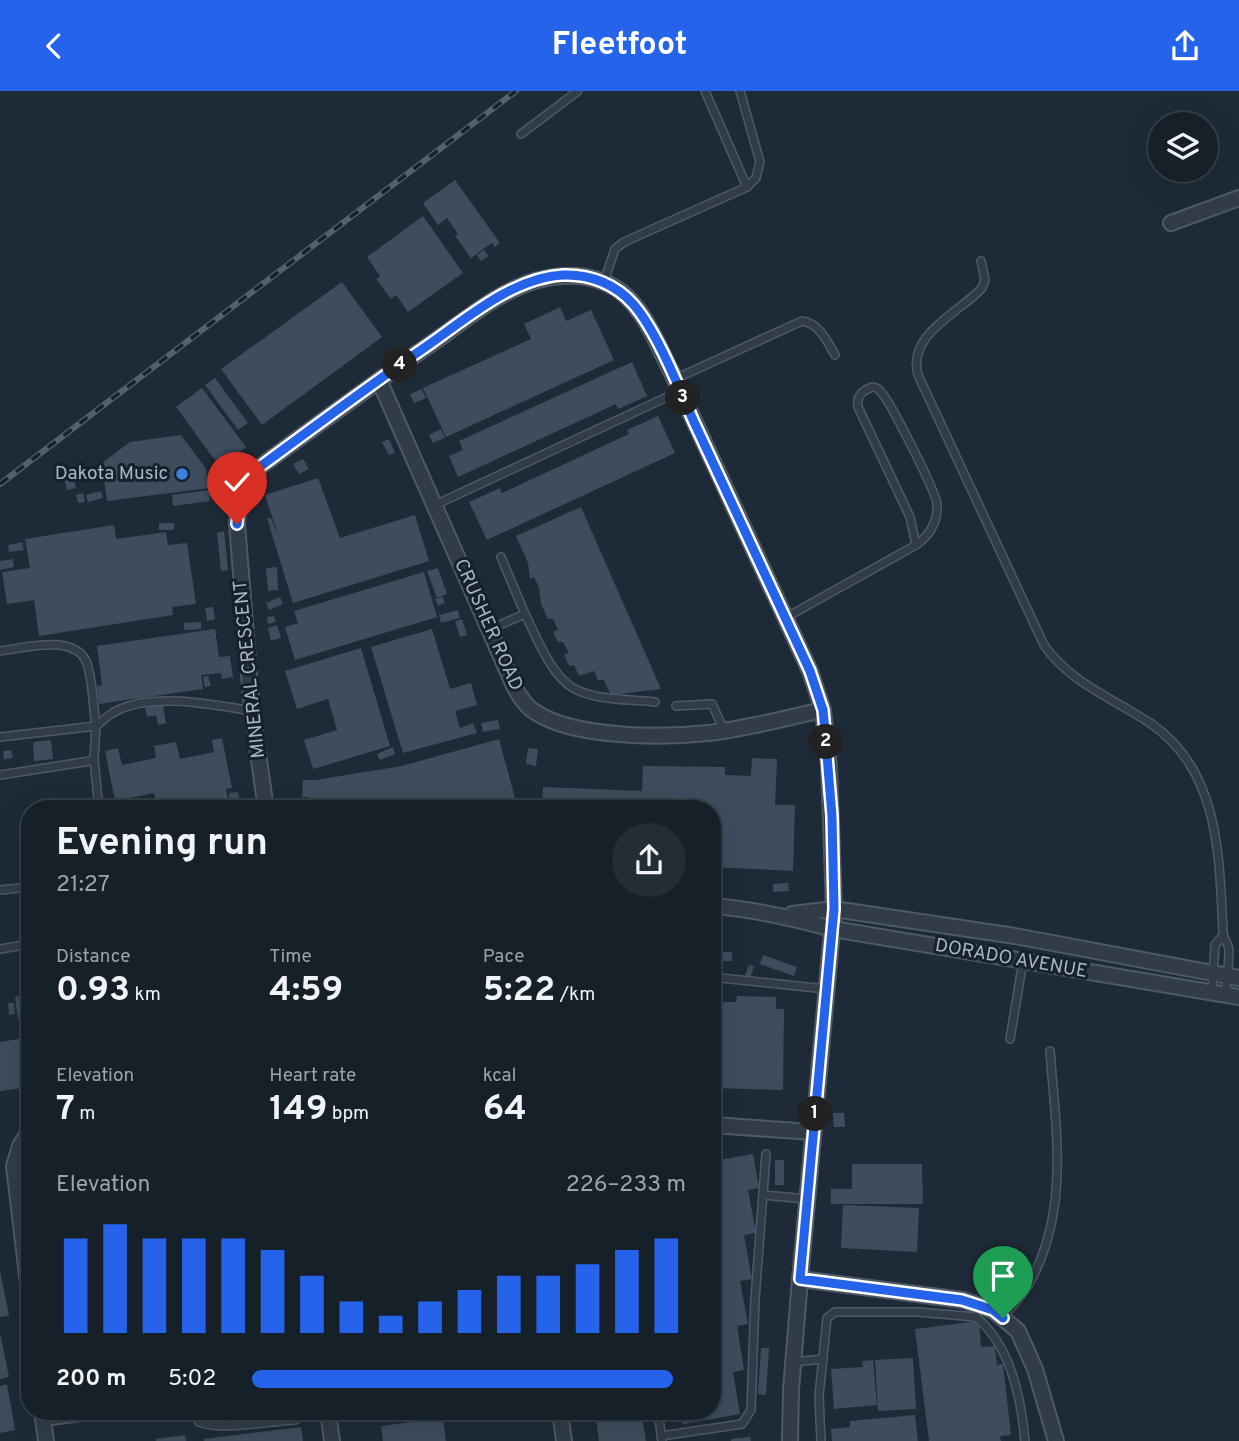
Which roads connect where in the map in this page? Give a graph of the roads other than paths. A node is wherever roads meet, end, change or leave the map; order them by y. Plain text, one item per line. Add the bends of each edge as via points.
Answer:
1 (579, 91) edge
2 (705, 91) edge
3 (740, 91) edge
4 (521, 134) dead end
5 (747, 187) junction
6 (1239, 198) edge
7 (1171, 223) dead end
8 (981, 261) dead end
9 (604, 282) junction
10 (835, 355) dead end
11 (379, 380) junction
12 (677, 385) junction
13 (434, 505) junction
14 (916, 545) junction
15 (500, 557) dead end
16 (525, 614) junction
17 (785, 618) junction
18 (489, 629) junction
19 (0, 651) edge
20 (655, 702) dead end
21 (676, 706) dead end
22 (823, 710) junction
23 (252, 711) junction
24 (96, 726) junction
25 (724, 730) junction
26 (0, 737) edge
27 (94, 759) junction
28 (0, 775) edge
29 (98, 800) edge
30 (265, 800) edge
31 (21, 888) edge
32 (0, 890) edge
33 (721, 907) edge
34 (834, 909) junction
35 (783, 915) junction
36 (834, 929) junction
37 (1223, 935) junction
38 (21, 946) edge
39 (0, 949) edge
40 (1023, 961) junction
41 (1227, 975) edge
42 (721, 978) edge
43 (826, 989) junction
44 (1226, 994) edge
45 (1010, 1039) dead end
46 (1050, 1052) dead end
47 (721, 1126) edge
48 (813, 1132) junction
49 (21, 1144) edge
50 (766, 1154) dead end
51 (763, 1195) junction
52 (807, 1199) junction
53 (21, 1224) edge
54 (800, 1279) junction
55 (1003, 1318) junction
56 (823, 1359) junction
57 (793, 1362) junction
58 (44, 1420) edge
59 (198, 1420) edge
60 (295, 1420) dead end
61 (329, 1420) edge
62 (561, 1420) edge
63 (659, 1420) edge
64 (661, 1439) edge
65 (46, 1441) edge
66 (332, 1441) edge
67 (564, 1441) edge
68 (790, 1441) edge
69 (821, 1441) edge
70 (1025, 1441) edge
71 (1056, 1441) edge

1 - 4 lane
2 - 5 lane
3 - 5 lane via 760,162
5 - 9 lane via 624,241 615,249
6 - 7 street
8 - 37 lane via 982,288 924,339 916,358 918,375 1051,656 1152,725 1172,742 1193,771 1215,830
9 - 11 street, MINERAL CRESCENT via 562,275 520,286
9 - 12 street, MINERAL CRESCENT via 634,305
10 - 12 lane via 820,331 802,321
11 - 13 street, CRUSHER ROAD
11 - 23 street, MINERAL CRESCENT via 261,466 238,502
12 - 13 lane
12 - 17 street, MINERAL CRESCENT
13 - 18 street, CRUSHER ROAD
14 - 14 lane via 914,527 858,407 860,394 872,387 886,398 935,497 936,517 929,534
14 - 17 lane
15 - 16 lane
16 - 18 lane
16 - 20 lane via 548,660 572,687 594,695
17 - 22 street, MINERAL CRESCENT
18 - 25 street, CRUSHER ROAD via 522,700 560,725 607,734
19 - 24 lane via 56,645 75,649 87,663
21 - 25 lane via 712,704
22 - 25 street, CRUSHER ROAD
22 - 34 street, MINERAL CRESCENT
23 - 24 lane via 213,704 136,705
23 - 30 street, MINERAL CRESCENT
24 - 26 lane
24 - 27 lane
27 - 28 lane
27 - 29 lane
31 - 32 lane
33 - 35 street, DORADO AVENUE
34 - 35 street, DORADO AVENUE
34 - 36 street, MINERAL CRESCENT
34 - 41 street, DORADO AVENUE
35 - 36 street, DORADO AVENUE
36 - 40 street, DORADO AVENUE
36 - 43 street, MINERAL CRESCENT
37 - 41 lane via 1229,948
37 - 41 lane via 1215,945
38 - 39 lane
40 - 44 street, DORADO AVENUE
40 - 45 lane
41 - 44 lane
41 - 44 lane
42 - 43 lane
43 - 48 street, MINERAL CRESCENT
46 - 55 lane via 1059,1178 1049,1237 1029,1284
47 - 48 street
48 - 52 street, MINERAL CRESCENT
49 - 53 street via 14,1165
50 - 51 lane
51 - 52 lane
51 - 64 lane via 751,1410 742,1424
52 - 54 street, MINERAL CRESCENT
54 - 55 street via 962,1300
54 - 57 street, MINERAL CRESCENT
55 - 71 street via 1018,1331 1035,1369
56 - 57 lane
56 - 69 lane
56 - 70 lane via 827,1318 835,1312 976,1317 1013,1373
57 - 68 street, MINERAL CRESCENT
58 - 65 street
59 - 60 lane via 220,1426
61 - 66 street
62 - 67 street
63 - 64 lane

